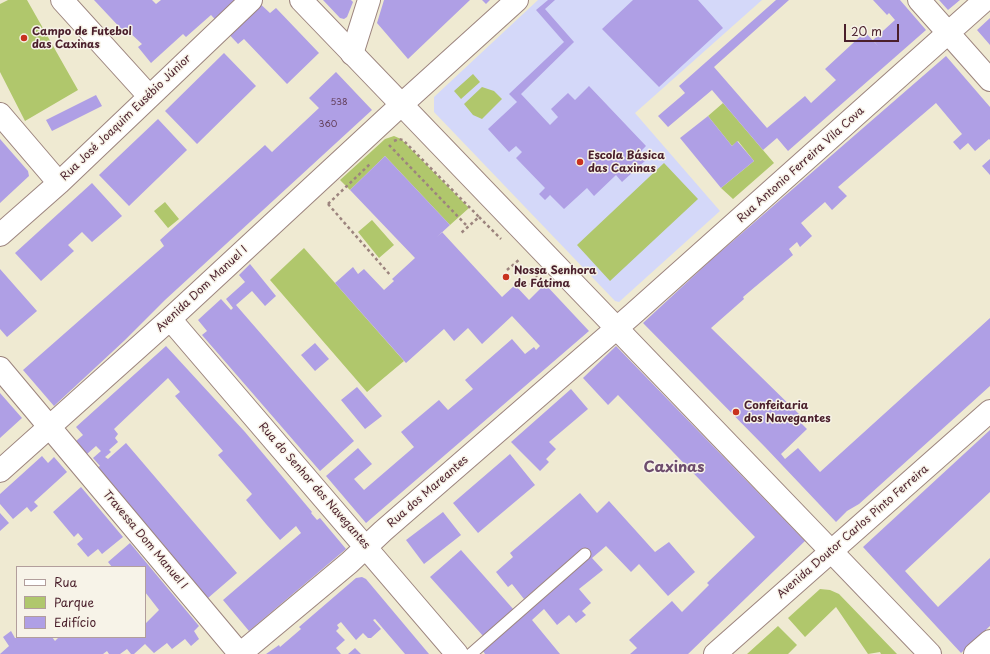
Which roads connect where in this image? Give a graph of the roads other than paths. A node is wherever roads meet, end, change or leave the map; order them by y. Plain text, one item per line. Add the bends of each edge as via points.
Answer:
1 (62, 0) edge
2 (251, 0) edge
3 (301, 0) edge
4 (369, 0) edge
5 (517, 0) edge
6 (919, 0) edge
7 (986, 0) edge
8 (948, 33) junction
9 (352, 54) junction
10 (990, 80) edge
11 (150, 96) junction
12 (401, 105) junction
13 (0, 114) edge
14 (59, 183) junction
15 (0, 235) edge
16 (170, 319) junction
17 (615, 329) junction
18 (0, 368) edge
19 (990, 411) edge
20 (50, 427) junction
21 (0, 471) edge
22 (366, 547) junction
23 (830, 552) junction
24 (585, 554) dead end
25 (990, 641) edge
26 (240, 654) edge
27 (457, 654) edge
28 (471, 654) edge
29 (715, 654) edge
30 (930, 654) edge
31 (975, 654) edge

1 - 11 street
2 - 11 street, Rua José Joaquim Eusébio Júnior
3 - 9 street
4 - 9 street
5 - 12 street, Avenida Dom Manuel I
6 - 8 street
7 - 8 street, Rua Antonio Ferreira Vila Cova
8 - 10 street
8 - 17 street, Rua Antonio Ferreira Vila Cova
9 - 12 street
11 - 14 street, Rua José Joaquim Eusébio Júnior
12 - 16 street, Avenida Dom Manuel I
12 - 17 street
13 - 14 street
14 - 15 street, Rua José Joaquim Eusébio Júnior
16 - 20 street, Avenida Dom Manuel I
16 - 22 street, Rua do Senhor dos Navegantes
17 - 22 street, Rua dos Mareantes
17 - 23 street
18 - 20 street, Travessa Dom Manuel I
19 - 23 street, Avenida Doutor Carlos Pinto Ferreira
20 - 21 street, Avenida Dom Manuel I
20 - 26 street, Travessa Dom Manuel I
22 - 26 street, Rua dos Mareantes
22 - 27 street, Rua do Senhor dos Navegantes
23 - 29 street, Avenida Doutor Carlos Pinto Ferreira
23 - 30 street
24 - 28 lane
25 - 31 street

